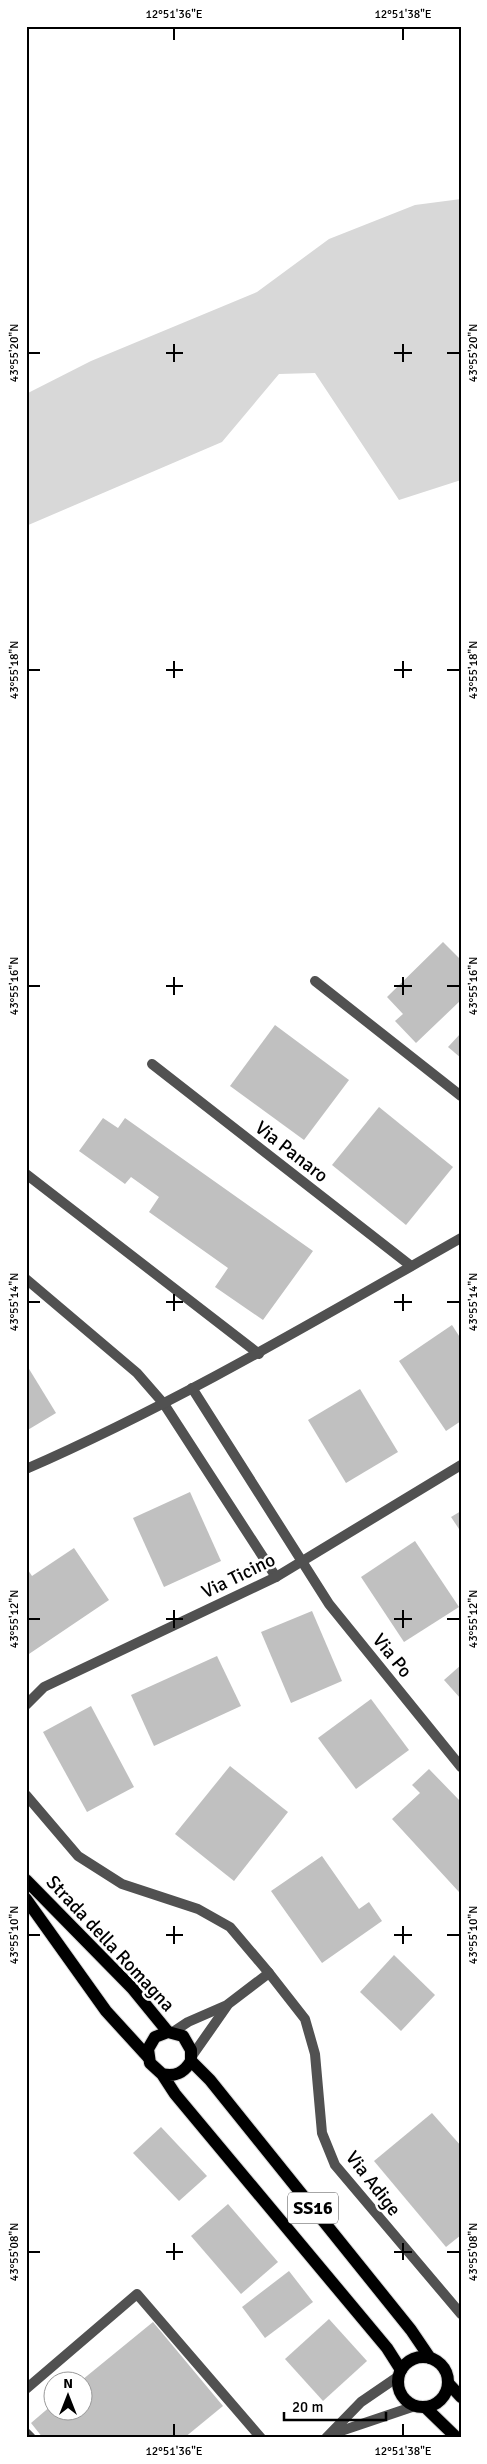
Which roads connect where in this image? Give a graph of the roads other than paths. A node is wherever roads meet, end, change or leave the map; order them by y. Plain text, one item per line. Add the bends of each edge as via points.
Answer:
1 (315, 981) dead end
2 (152, 1064) dead end
3 (461, 1096) edge
4 (26, 1174) edge
5 (461, 1238) edge
6 (411, 1266) junction
7 (26, 1279) edge
8 (259, 1354) junction
9 (192, 1388) junction
10 (164, 1404) junction
11 (461, 1465) edge
12 (26, 1469) edge
13 (303, 1562) junction
14 (276, 1577) junction
15 (26, 1705) edge
16 (461, 1767) edge
17 (26, 1795) edge
18 (26, 1880) edge
19 (26, 1899) edge
20 (268, 1973) junction
21 (227, 2005) junction
22 (170, 2032) junction
23 (148, 2057) junction
24 (191, 2058) junction
25 (162, 2074) junction
26 (461, 2314) edge
27 (430, 2358) junction
28 (400, 2373) junction
29 (448, 2382) junction
30 (26, 2389) edge
31 (461, 2397) edge
32 (420, 2406) junction
33 (26, 2433) edge
34 (328, 2437) edge
35 (30, 2438) edge
36 (261, 2438) edge
37 (457, 2438) edge

1 - 3 street
2 - 6 street, Via Panaro
4 - 8 street
5 - 6 street
6 - 8 street
7 - 10 street via 137,1373
8 - 9 street
9 - 10 street
9 - 13 street
10 - 12 street
10 - 14 street
11 - 13 street, Via Ticino
13 - 14 street, Via Ticino
13 - 16 street, Via Po via 329,1604
14 - 15 street, Via Ticino via 44,1686
17 - 20 street via 78,1856 122,1884 198,1909 230,1927
18 - 22 main road, Strada della Romagna / SS16 via 132,1988
19 - 23 main road, Strada della Romagna / SS16 via 106,2011
20 - 21 street
20 - 26 street, Via Adige via 305,2019 316,2054 322,2133 335,2165
21 - 22 street
21 - 24 street
22 - 23 main road, Strada della Romagna via 159,2034 152,2040
22 - 24 main road, Strada della Romagna / SS16 via 187,2040
23 - 25 main road, Strada della Romagna / SS16 via 153,2068
24 - 25 main road via 179,2073 173,2076
24 - 27 main road, Strada della Romagna / SS16 via 405,2322
25 - 28 main road, Strada della Romagna / SS16 via 387,2348
27 - 28 main road via 414,2359
27 - 29 main road, Strada della Romagna / SS16 via 444,2367
28 - 32 main road, Strada della Romagna / SS16 via 402,2394
28 - 34 street via 361,2402
29 - 31 main road, Strada della Romagna / SS16
29 - 32 main road via 448,2389 441,2399
30 - 36 street via 137,2294
32 - 34 street
32 - 37 main road, Strada della Romagna / SS16
33 - 35 street

